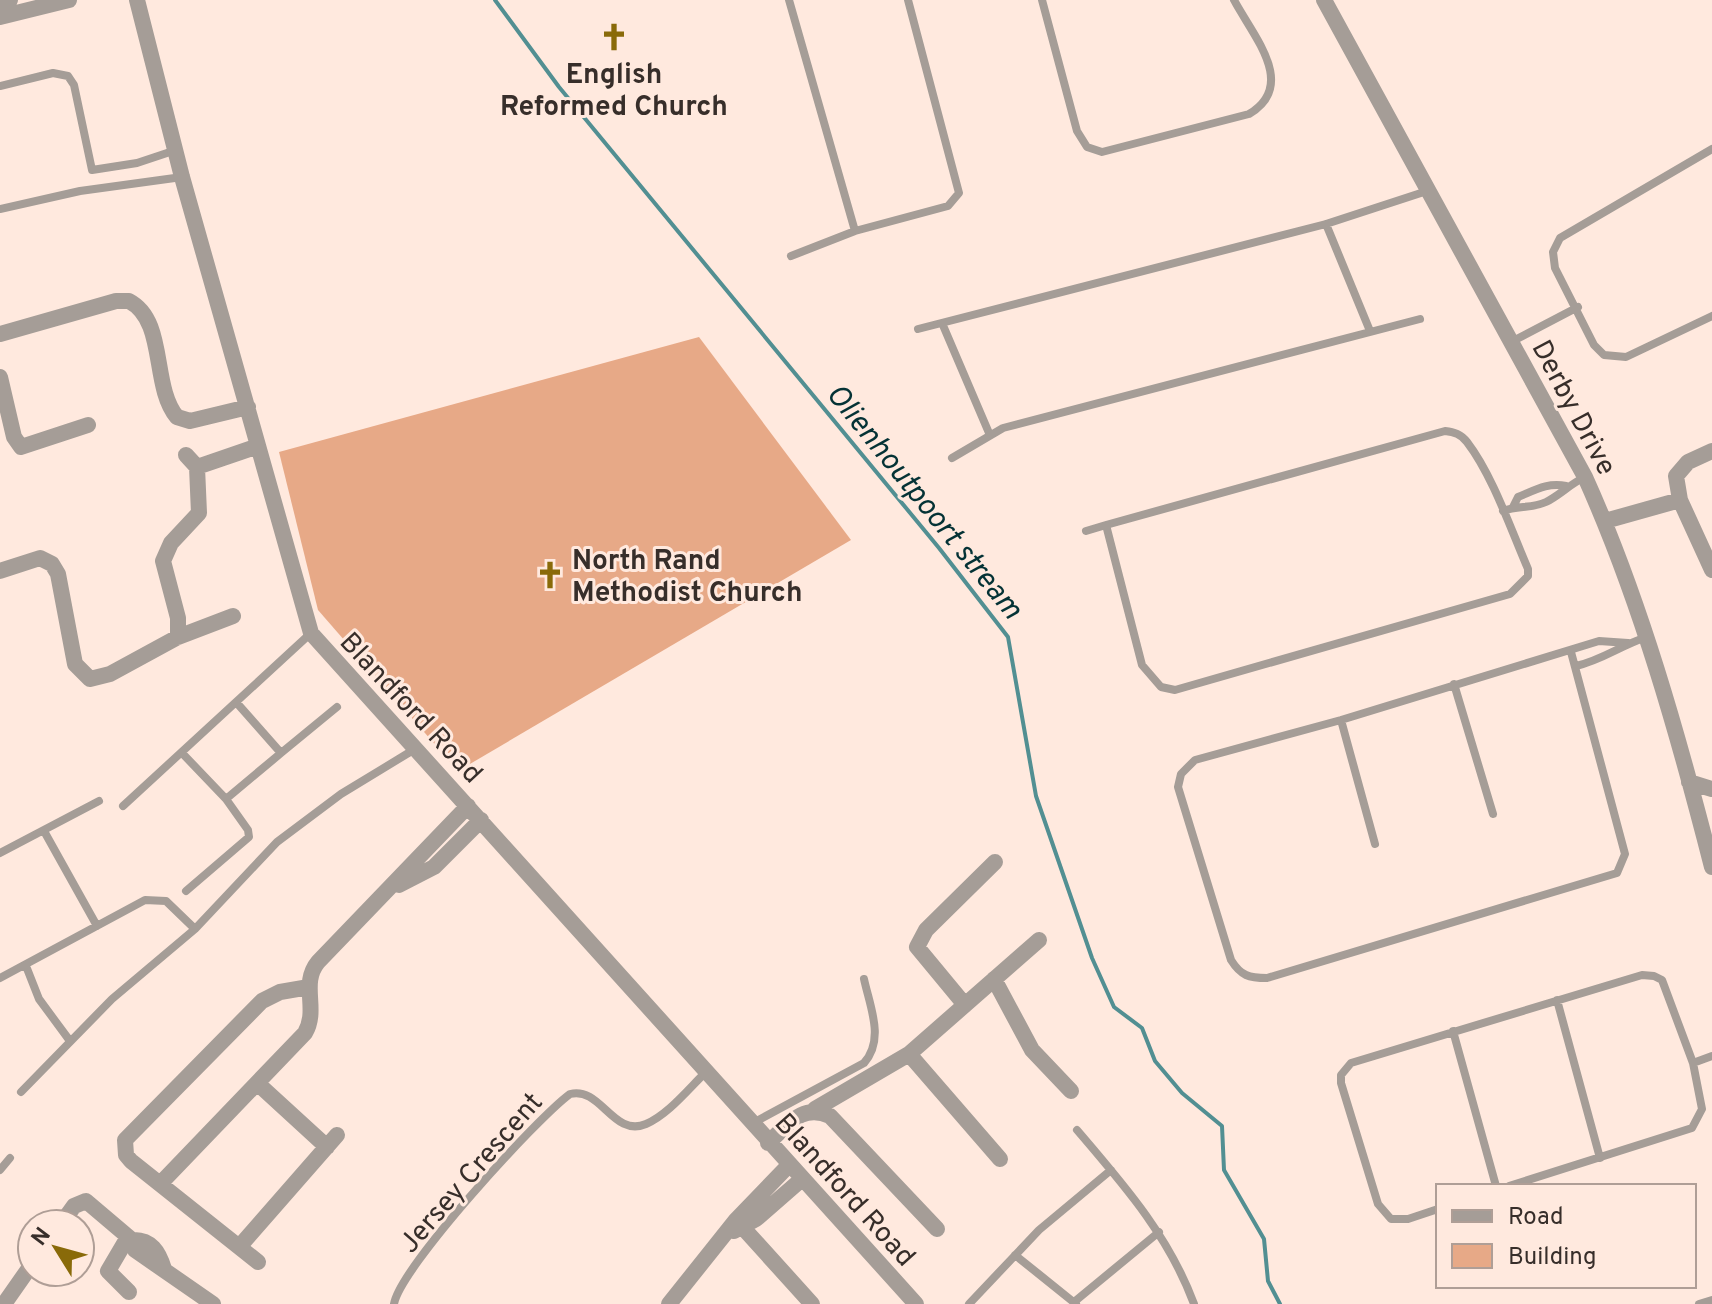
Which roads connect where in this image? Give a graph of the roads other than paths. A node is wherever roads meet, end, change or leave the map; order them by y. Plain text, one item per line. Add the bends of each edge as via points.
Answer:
1 (10, 0) edge
2 (69, 0) edge
3 (137, 0) edge
4 (789, 0) edge
5 (908, 0) edge
6 (1042, 0) edge
7 (1234, 0) edge
8 (1324, 0) edge
9 (0, 2) edge
10 (0, 17) edge
11 (0, 86) edge
12 (1712, 149) edge
13 (176, 150) junction
14 (182, 177) junction
15 (1427, 191) junction
16 (0, 209) edge
17 (1326, 224) junction
18 (855, 231) junction
19 (791, 256) dead end
20 (1578, 307) junction
21 (1712, 316) edge
22 (1420, 319) dead end
23 (942, 323) junction
24 (918, 329) dead end
25 (1370, 331) junction
26 (0, 334) edge
27 (1511, 342) junction
28 (0, 377) edge
29 (248, 407) junction
30 (88, 425) dead end
31 (989, 433) junction
32 (258, 446) junction
33 (1712, 451) edge
34 (952, 458) dead end
35 (1585, 477) junction
36 (1566, 486) junction
37 (1680, 500) junction
38 (1513, 507) junction
39 (1503, 511) junction
40 (1605, 521) junction
41 (1106, 525) junction
42 (1086, 531) dead end
43 (1712, 570) edge
44 (0, 571) edge
45 (233, 616) dead end
46 (311, 633) junction
47 (178, 637) junction
48 (1636, 641) junction
49 (1571, 652) junction
50 (1576, 666) junction
51 (1454, 684) junction
52 (236, 702) junction
53 (337, 707) dead end
54 (1341, 720) junction
55 (415, 748) junction
56 (182, 753) junction
57 (281, 753) junction
58 (1689, 782) junction
59 (1712, 789) edge
60 (226, 799) junction
61 (99, 801) dead end
62 (123, 806) dead end
63 (468, 806) junction
64 (1705, 808) edge
65 (1493, 814) dead end
66 (481, 820) junction
67 (44, 831) junction
68 (1375, 844) dead end
69 (0, 853) edge
70 (995, 862) dead end
71 (1712, 867) edge
72 (394, 887) junction
73 (186, 891) dead end
74 (97, 926) junction
75 (195, 929) junction
76 (1039, 940) dead end
77 (26, 966) junction
78 (0, 978) edge
79 (864, 979) dead end
80 (994, 979) junction
81 (309, 987) junction
82 (1557, 1000) junction
83 (965, 1005) junction
84 (1453, 1031) junction
85 (70, 1041) junction
86 (909, 1054) junction
87 (1712, 1056) edge
88 (1693, 1063) junction
89 (707, 1071) junction
90 (257, 1083) junction
91 (1071, 1091) dead end
92 (21, 1092) dead end
93 (815, 1109) junction
94 (752, 1123) junction
95 (1077, 1130) dead end
96 (768, 1143) junction
97 (10, 1158) dead end
98 (1600, 1158) junction
99 (1000, 1159) dead end
100 (789, 1165) junction
101 (0, 1170) edge
102 (1111, 1170) junction
103 (802, 1179) junction
104 (160, 1184) junction
105 (1495, 1184) edge
106 (1516, 1184) edge
107 (73, 1208) edge
108 (94, 1208) edge
109 (96, 1210) edge
110 (1436, 1210) edge
111 (739, 1223) junction
112 (937, 1229) dead end
113 (1159, 1232) junction
114 (130, 1239) junction
115 (239, 1247) junction
116 (1015, 1255) junction
117 (258, 1262) dead end
118 (16, 1287) edge
119 (129, 1292) dead end
120 (1712, 1300) edge
121 (1075, 1303) edge
122 (4, 1304) edge
123 (213, 1304) edge
124 (394, 1304) edge
125 (669, 1304) edge
126 (812, 1304) edge
127 (916, 1304) edge
128 (969, 1304) edge
129 (1194, 1304) edge
130 (1699, 1304) edge

1 - 9 street
2 - 10 street
3 - 13 street, Blandford Road
4 - 18 lane
5 - 18 lane via 959,193 948,206
6 - 7 lane via 1077,131 1087,147 1102,152 1249,114 1269,98 1269,66
8 - 15 street, Derby Drive
11 - 13 lane via 41,75 68,76 92,170
12 - 20 lane via 1560,238 1553,252 1555,268
13 - 14 street, Blandford Road
14 - 16 lane
14 - 29 street, Blandford Road
15 - 17 lane
15 - 27 street, Derby Drive
17 - 23 lane
17 - 25 lane
18 - 19 lane
20 - 21 lane via 1594,345 1615,359
20 - 27 lane
22 - 25 lane
23 - 24 lane
23 - 31 lane
25 - 31 lane
26 - 29 street via 129,301 147,320 168,402 177,417 190,421
27 - 35 street, Derby Drive
28 - 30 street via 20,447
29 - 32 street, Blandford Road
31 - 34 lane
32 - 46 street, Blandford Road
32 - 47 street via 191,461 199,513 171,543 163,561
33 - 37 street via 1680,468
35 - 36 lane
35 - 40 street, Derby Drive
36 - 38 lane via 1547,501 1524,510
36 - 38 lane via 1552,483 1518,497
37 - 40 street
37 - 43 street
38 - 39 lane
39 - 41 lane via 1468,443 1445,431
39 - 41 lane via 1528,569 1524,582 1510,594 1175,690 1161,687 1142,665
40 - 48 street, Derby Drive
41 - 42 lane
44 - 47 street via 40,558 52,564 75,664 90,679 110,674
45 - 47 street
46 - 52 lane
46 - 55 street, Blandford Road
48 - 49 lane via 1599,641
48 - 50 lane via 1602,660
48 - 58 street, Derby Drive
49 - 50 lane
49 - 51 lane
50 - 54 lane via 1625,854 1617,873 1267,978 1251,978 1238,972 1231,960 1178,787 1181,774 1195,760
51 - 54 lane
51 - 65 lane
52 - 56 lane
52 - 57 lane
53 - 57 lane
54 - 68 lane
55 - 63 street, Blandford Road
55 - 75 lane via 286,834
56 - 60 lane
56 - 62 lane
57 - 60 lane
58 - 59 street
58 - 64 street, Derby Drive
60 - 73 lane via 249,837
61 - 67 lane
63 - 66 street, Blandford Road
63 - 72 street
64 - 71 street, Derby Drive
66 - 72 street via 434,867
66 - 89 street, Blandford Road
67 - 69 lane
67 - 74 lane
70 - 83 street via 926,930 917,947
72 - 81 street via 318,962 308,977
74 - 75 lane via 145,900 159,900
74 - 77 lane
75 - 85 lane
76 - 80 street
77 - 78 lane
77 - 85 lane via 39,999
79 - 94 lane via 876,1034 873,1053 864,1063
80 - 83 street
80 - 91 street via 1032,1050
81 - 90 street via 310,1024
81 - 104 street via 262,1001 130,1133 126,1155
82 - 84 lane
82 - 88 lane via 1654,976 1669,992
82 - 98 lane
83 - 86 street
84 - 105 lane
84 - 110 lane via 1351,1063 1341,1075 1384,1214 1401,1220
85 - 92 lane
86 - 93 street
86 - 99 street
87 - 88 lane
88 - 98 lane via 1702,1109 1692,1128
89 - 94 street, Blandford Road
89 - 124 lane, Jersey Crescent via 671,1106 634,1127 588,1095 579,1092 560,1101 473,1194 401,1286
90 - 104 street
90 - 115 street via 332,1141
93 - 96 street via 800,1113
93 - 112 street via 830,1116
94 - 96 street, Blandford Road
95 - 102 lane
96 - 100 street, Blandford Road
97 - 101 lane
98 - 106 lane
100 - 103 street, Blandford Road
100 - 111 street
102 - 113 lane
102 - 116 lane
103 - 111 street
103 - 127 street, Blandford Road
104 - 115 street
107 - 108 street via 86,1201
109 - 114 street
111 - 125 street via 718,1241
111 - 126 street
113 - 121 lane
113 - 129 lane
114 - 119 street via 108,1271
114 - 123 street via 135,1250
115 - 117 street
116 - 121 lane
116 - 128 lane
118 - 122 street
120 - 130 lane

